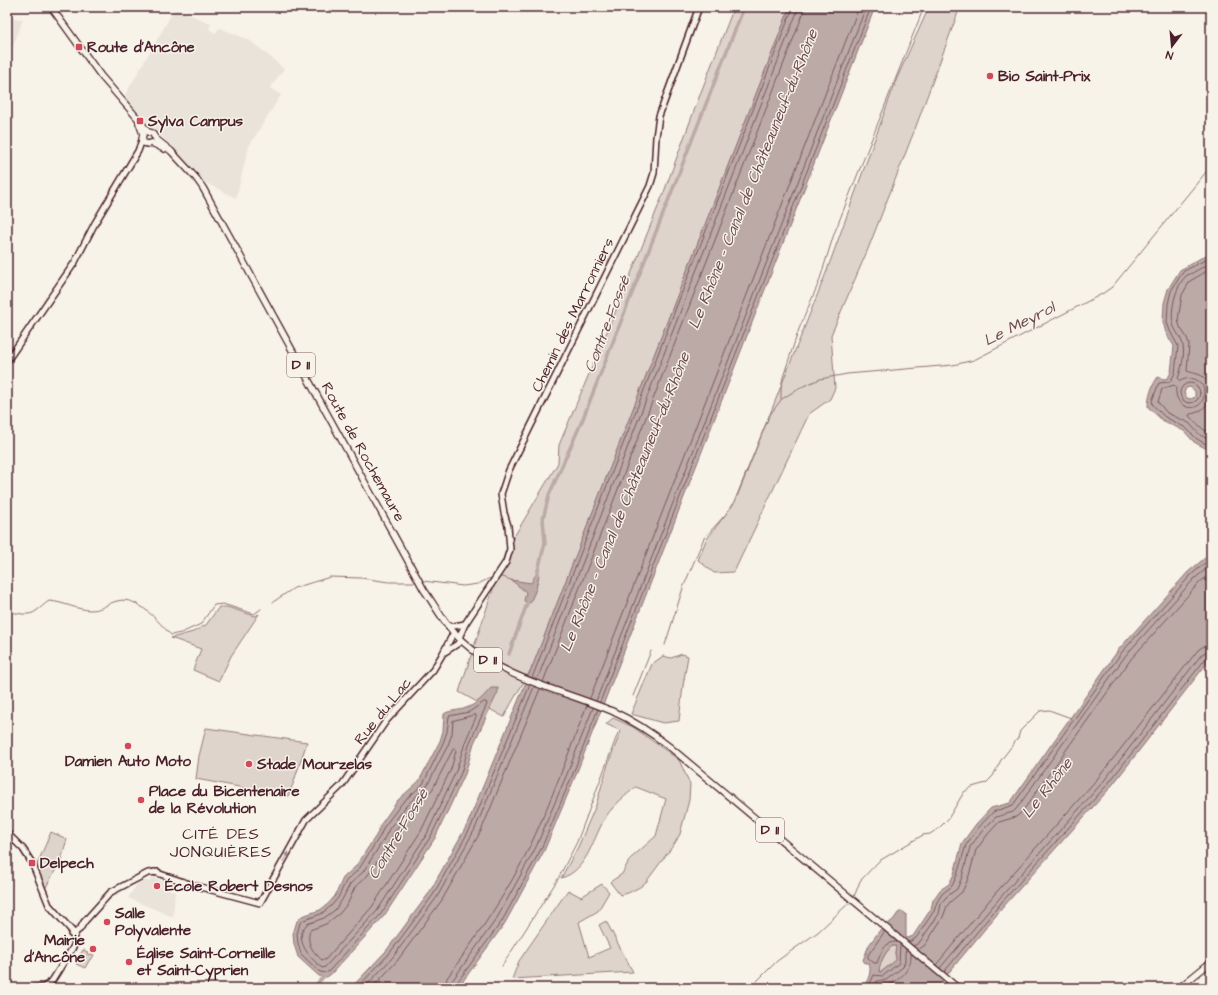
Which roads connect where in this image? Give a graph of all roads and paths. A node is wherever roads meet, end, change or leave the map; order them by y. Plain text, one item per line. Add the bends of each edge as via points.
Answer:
1 (51, 7) edge
2 (699, 7) edge
3 (146, 133) junction
4 (154, 136) junction
5 (147, 143) junction
6 (174, 155) junction
7 (7, 361) edge
8 (465, 624) junction
9 (449, 627) junction
10 (454, 632) junction
11 (460, 640) junction
12 (444, 652) junction
13 (7, 833) edge
14 (74, 933) junction
15 (1211, 962) edge
16 (34, 988) edge
17 (958, 988) edge
18 (1178, 988) edge

1 - 3 main road
2 - 8 street, Chemin des Marronniers via 659,116 654,173 650,186 509,470 502,494 510,549 501,571
3 - 4 main road, Route de Rochemaure via 151,132
3 - 5 main road
4 - 5 main road via 154,140
4 - 6 main road, Route de Rochemaure / D 11
5 - 6 main road, Route de Rochemaure / D 11
5 - 7 street via 138,151 68,274
6 - 9 main road, Route de Rochemaure / D 11 via 196,178 211,202 424,590
8 - 9 street
8 - 11 street, Chemin des Marronniers
9 - 10 main road, Route de Rochemaure / D 11
10 - 11 main road, Route de Rochemaure / D 11
10 - 12 street, Rue du Lac
11 - 12 street
11 - 17 main road, Route de Rochemaure / D 11 via 481,656 517,676 612,711 646,728
14 -> 12 street, Rue du Lac via 111,892 154,872 260,903 306,820 342,785 386,721 433,670
13 - 14 street via 23,849 32,863 49,905
14 - 16 street via 75,944 52,982 44,987
15 - 18 main road

